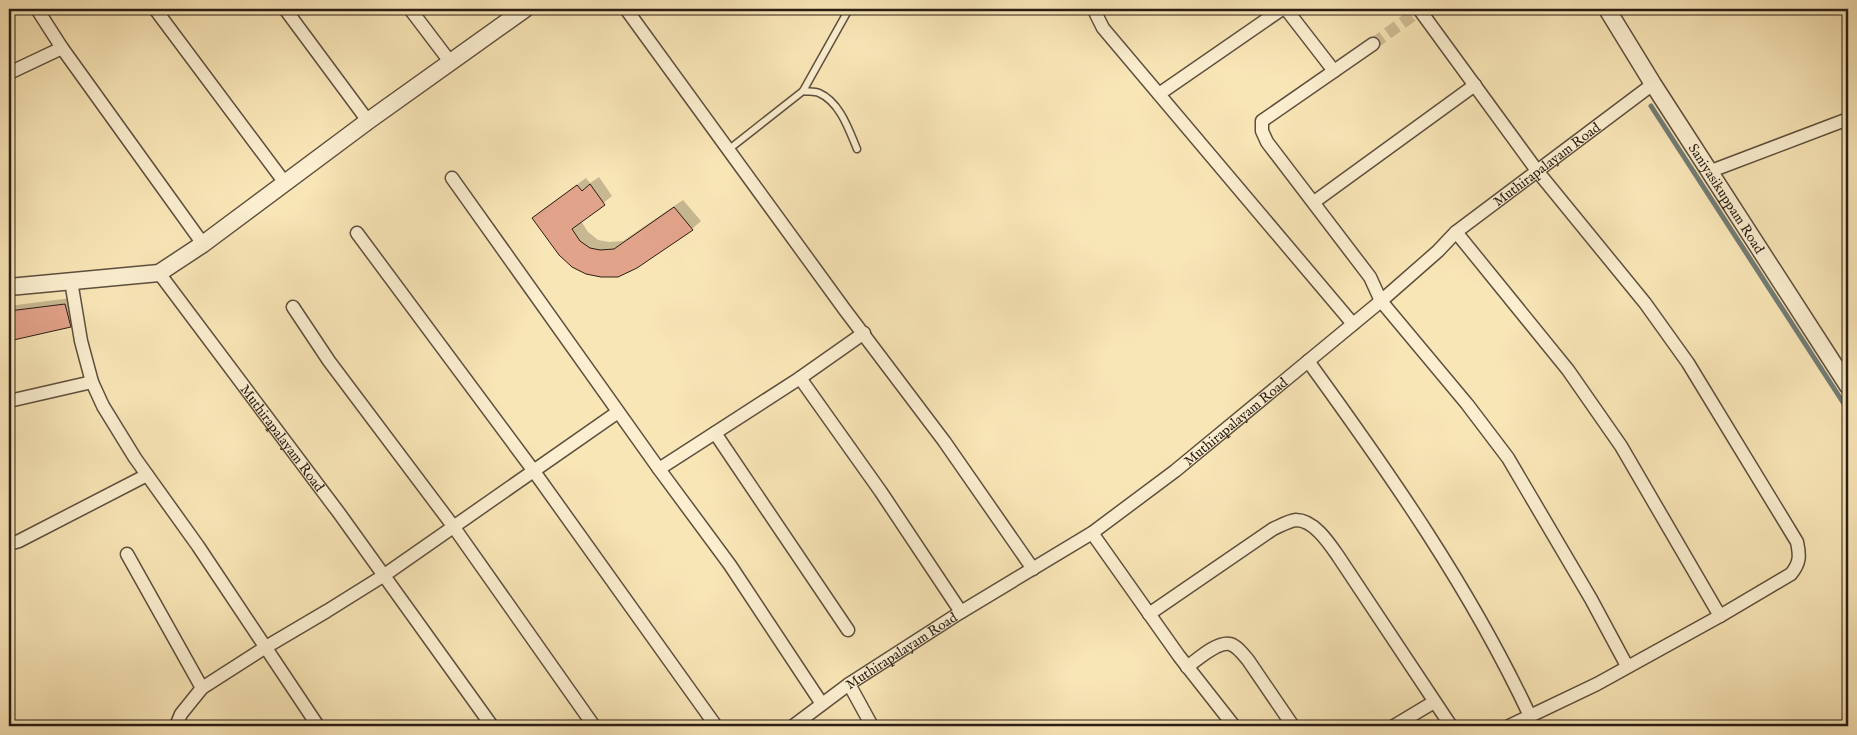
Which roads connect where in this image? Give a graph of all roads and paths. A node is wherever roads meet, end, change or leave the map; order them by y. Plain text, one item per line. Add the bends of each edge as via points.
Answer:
1 (38, 9) edge
2 (155, 9) edge
3 (286, 9) edge
4 (410, 9) edge
5 (525, 9) edge
6 (626, 9) edge
7 (849, 9) edge
8 (1098, 9) edge
9 (1282, 9) edge
10 (1286, 9) edge
11 (1419, 9) edge
12 (1607, 9) edge
13 (1373, 44) tunnel mouth
14 (62, 48) junction
15 (451, 63) junction
16 (1334, 72) junction
17 (9, 73) edge
18 (1653, 84) junction
19 (1475, 85) junction
20 (803, 91) junction
21 (1159, 94) junction
22 (1848, 119) edge
23 (368, 121) junction
24 (857, 149) dead end
25 (728, 150) junction
26 (1711, 171) junction
27 (1538, 172) junction
28 (452, 178) dead end
29 (286, 183) junction
30 (1314, 202) junction
31 (1456, 232) junction
32 (357, 233) dead end
33 (203, 244) junction
34 (159, 273) junction
35 (72, 281) junction
36 (9, 288) edge
37 (1381, 301) junction
38 (293, 307) dead end
39 (1353, 324) junction
40 (864, 333) junction
41 (1308, 361) junction
42 (800, 378) junction
43 (92, 382) junction
44 (1848, 386) edge
45 (9, 401) edge
46 (618, 412) junction
47 (715, 433) junction
48 (659, 469) junction
49 (533, 470) junction
50 (147, 475) junction
51 (453, 526) junction
52 (1092, 533) junction
53 (9, 544) edge
54 (127, 554) dead end
55 (1033, 569) junction
56 (383, 576) junction
57 (961, 612) junction
58 (1149, 614) junction
59 (1720, 616) junction
60 (848, 630) dead end
61 (266, 646) junction
62 (1627, 666) junction
63 (1187, 667) junction
64 (849, 684) junction
65 (202, 688) junction
66 (1434, 702) junction
67 (822, 704) junction
68 (1530, 716) junction
69 (176, 726) edge
70 (318, 726) edge
71 (492, 726) edge
72 (594, 726) edge
73 (716, 726) edge
74 (793, 726) edge
75 (872, 726) edge
76 (1234, 726) edge
77 (1293, 726) edge
78 (1394, 726) edge
79 (1451, 726) edge
80 (1509, 726) edge

1 - 14 street
2 - 29 street
3 - 23 street
4 - 15 street
5 - 15 street
6 - 25 street
7 - 20 lane
8 - 21 street via 1096,14 1103,28
9 - 21 street
10 - 16 street
11 - 19 street
12 - 18 street, Saniyasikuppam Road
13 - 16 street
14 - 17 street
14 - 33 street
15 - 23 street
16 - 30 street via 1262,122 1267,142
18 - 26 street, Saniyasikuppam Road
18 - 27 street, Muthirapalayam Road
19 - 27 street
19 - 30 street
20 - 24 lane via 818,93 829,100 846,124
20 - 25 lane
21 - 39 street
22 - 26 street
23 - 29 street
25 - 40 street
26 - 44 street, Saniyasikuppam Road
27 - 31 street, Muthirapalayam Road
27 - 59 street via 1646,303 1688,363 1797,542 1798,565 1791,574
28 - 46 street
29 - 33 street
30 - 37 street via 1370,277
31 - 37 street, Muthirapalayam Road
31 - 59 street via 1568,370 1621,446
32 - 49 street
33 - 34 street
34 - 35 street
34 - 56 street, Muthirapalayam Road
35 - 36 street
35 - 43 street via 81,341
37 - 39 street, Muthirapalayam Road
37 - 62 street via 1508,458 1592,599
38 - 51 street via 329,361
39 - 41 street, Muthirapalayam Road
40 - 42 street
40 - 55 street
41 - 52 street, Muthirapalayam Road via 1175,471
41 - 68 street via 1451,567
42 - 47 street
42 - 57 street
43 - 45 street
43 - 50 street via 103,406
46 - 48 street
46 - 49 street
47 - 48 street
47 - 60 street
48 - 67 street via 730,565
49 - 51 street
49 - 73 street
50 - 53 street
50 - 61 street
51 - 56 street
51 - 72 street
52 - 55 street, Muthirapalayam Road
52 - 58 street
54 - 65 street
55 - 57 street, Muthirapalayam Road
56 - 61 street
56 - 71 street, Muthirapalayam Road
57 - 64 street, Muthirapalayam Road
58 - 63 street
58 - 66 street via 1273,529 1296,520 1306,523 1327,540
59 - 62 street
61 - 65 street
61 - 70 street
62 - 68 street
63 - 76 street
63 - 77 street via 1212,649 1230,644 1248,660
64 - 67 street, Muthirapalayam Road
64 - 75 street
65 - 69 street
66 - 78 street
66 - 79 street
67 - 74 street, Muthirapalayam Road
68 - 80 street

